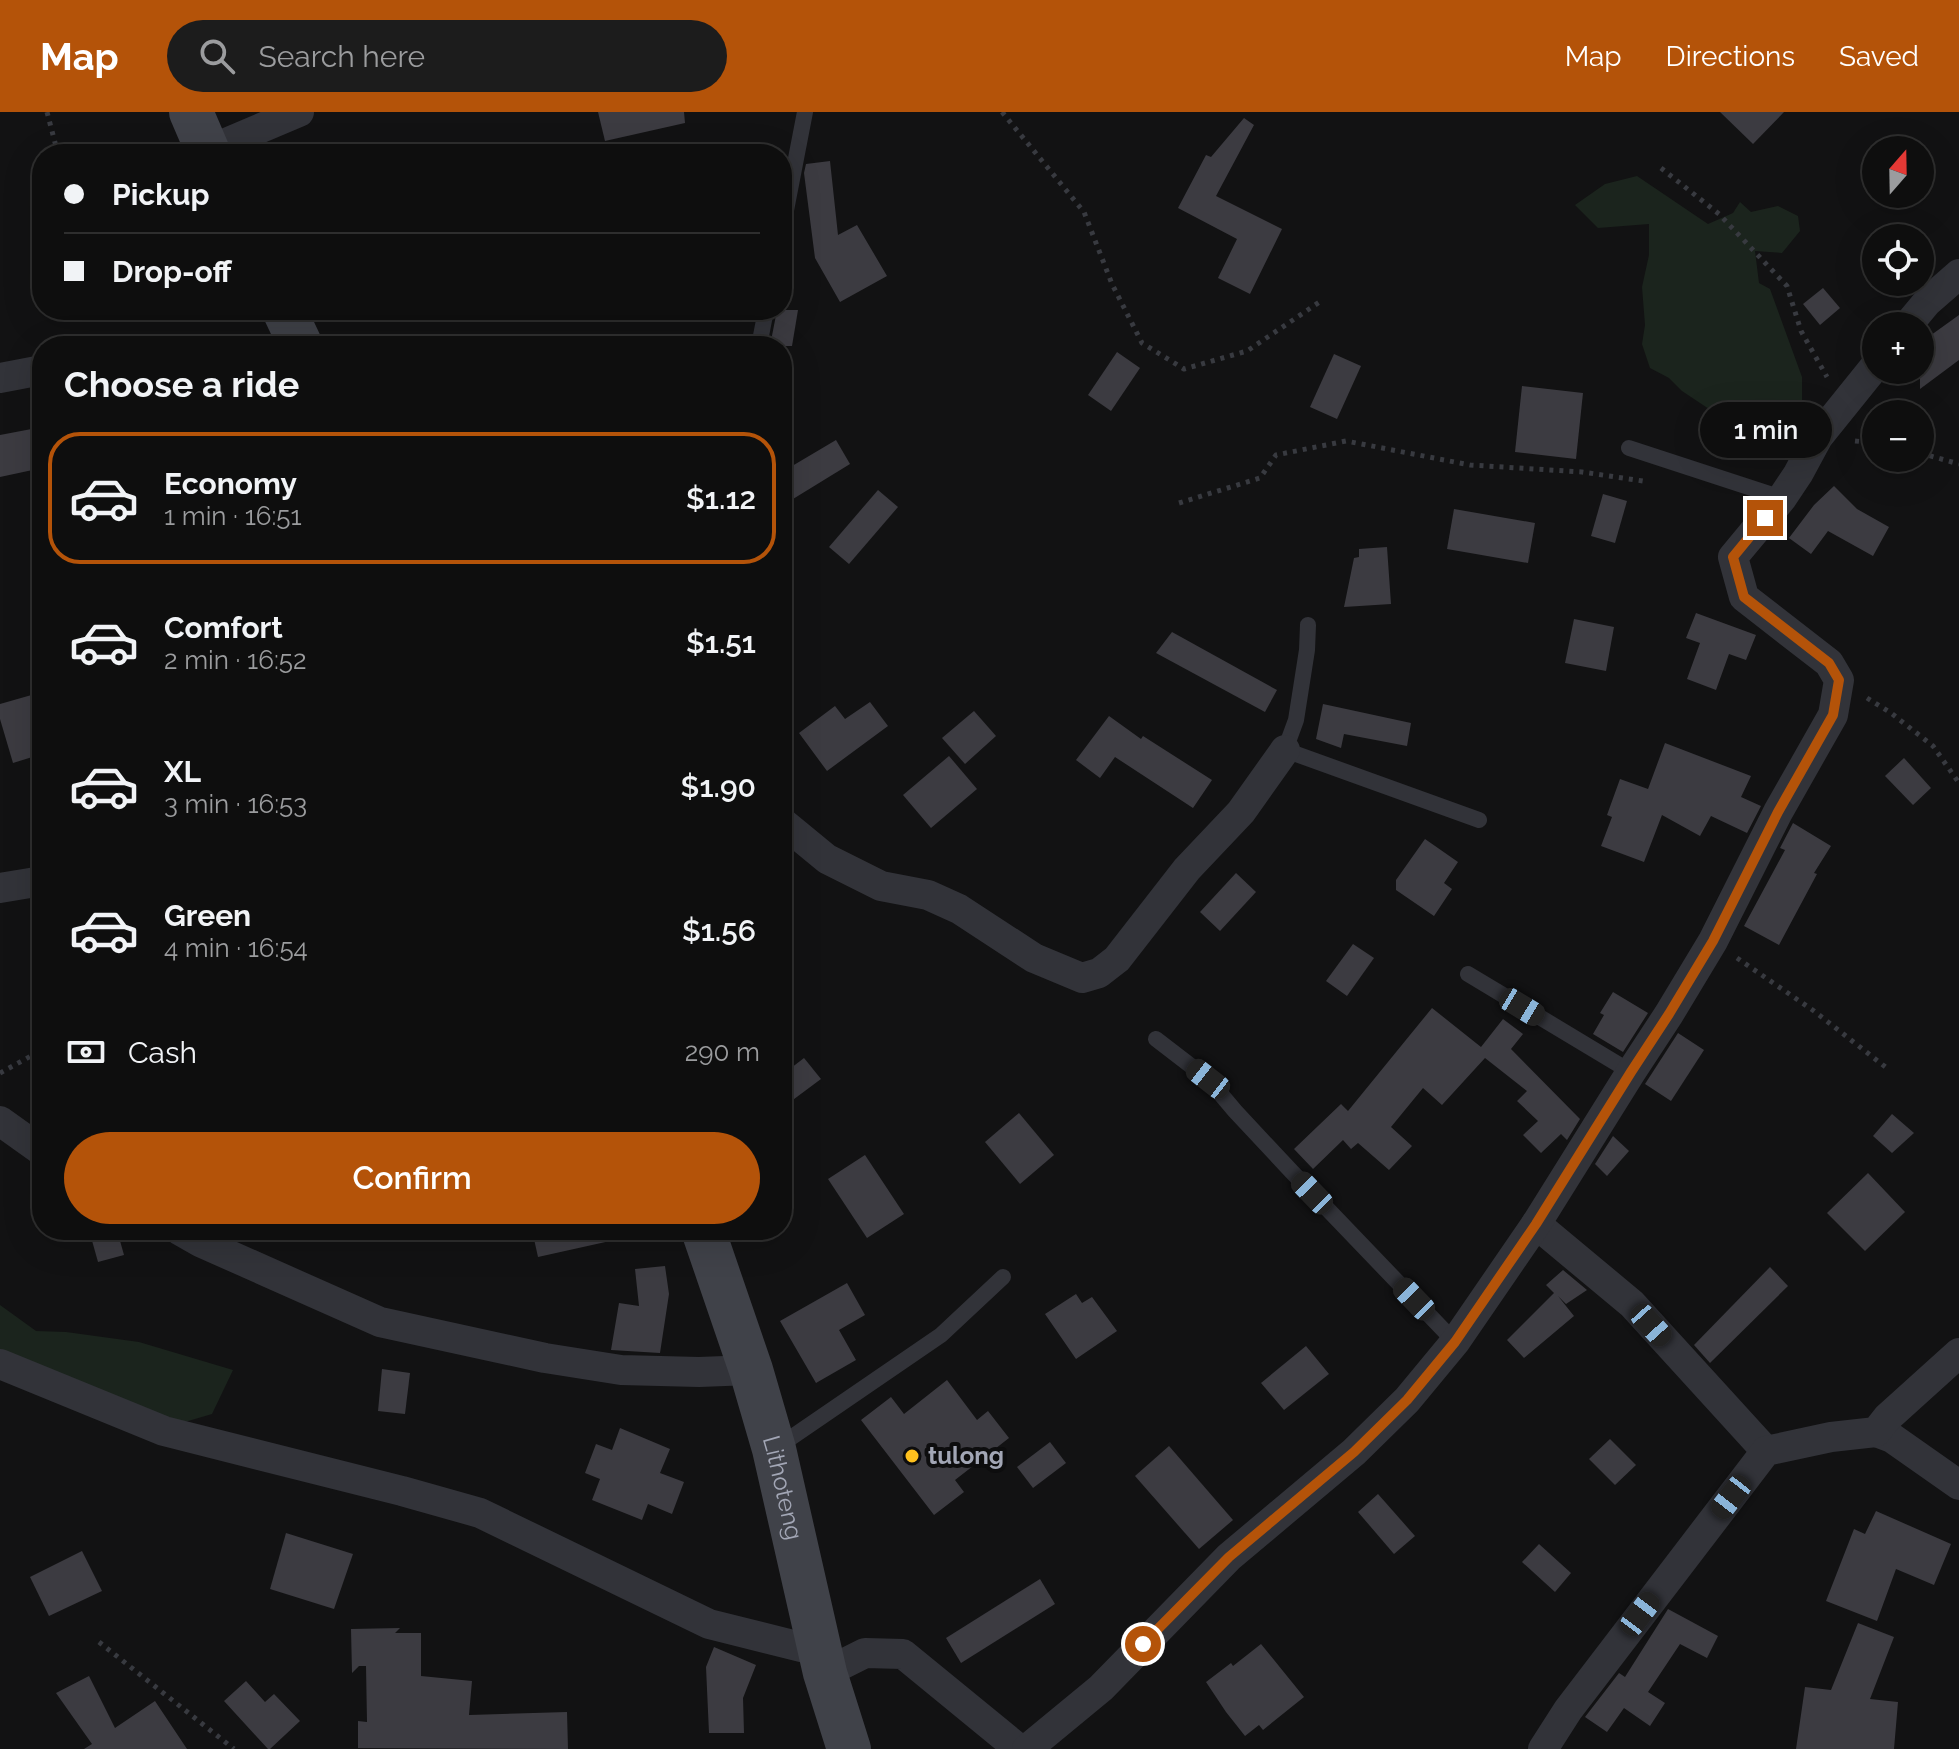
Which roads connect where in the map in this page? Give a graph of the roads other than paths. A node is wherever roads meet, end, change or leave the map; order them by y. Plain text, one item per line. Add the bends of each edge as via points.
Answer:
1 (299, 112) edge
2 (805, 112) edge
3 (202, 139) edge
4 (792, 179) edge
5 (1959, 274) edge
6 (1919, 312) edge
7 (32, 372) edge
8 (0, 378) edge
9 (1862, 382) edge
10 (1629, 448) dead end
11 (1782, 498) junction
12 (1308, 625) dead end
13 (1285, 750) junction
14 (1479, 820) dead end
15 (792, 830) edge
16 (32, 883) edge
17 (0, 888) edge
18 (1468, 974) dead end
19 (1156, 1039) dead end
20 (1631, 1072) junction
21 (0, 1121) edge
22 (32, 1144) edge
23 (1536, 1224) junction
24 (209, 1240) edge
25 (706, 1240) edge
26 (1003, 1277) dead end
27 (1455, 1342) junction
28 (1959, 1353) edge
29 (0, 1364) edge
30 (751, 1370) junction
31 (1876, 1432) junction
32 (774, 1449) junction
33 (1766, 1451) junction
34 (1959, 1485) edge
35 (823, 1662) junction
36 (848, 1749) edge
37 (1019, 1749) edge
38 (1027, 1749) edge
39 (1543, 1749) edge

1 - 3 street
2 - 4 lane
5 - 6 street
7 - 8 street
9 - 11 street via 1818,437
10 - 11 lane
11 - 20 street via 1733,557 1744,597 1829,663 1839,680 1833,715 1713,941
12 - 13 lane via 1296,720
13 - 14 lane
13 - 15 street via 1241,812 1187,869 1117,959 1082,978 1034,958 959,909 854,873
16 - 17 street
18 - 20 lane
19 - 27 lane via 1208,1079
20 - 23 street
21 - 22 street
23 - 27 street
23 - 33 street via 1632,1304
24 - 30 street via 380,1322 621,1370
25 - 30 main road, Lithoteng
26 - 32 lane via 941,1335
27 - 38 street via 1354,1452 1229,1557 1101,1688
28 - 31 street
29 - 35 street via 164,1431 480,1513 709,1624
30 - 32 main road, Lithoteng
31 - 33 street
31 - 34 street
32 - 35 main road, Lithoteng
33 - 39 street
35 - 36 main road, Lithoteng
35 - 37 street via 865,1653 903,1654

